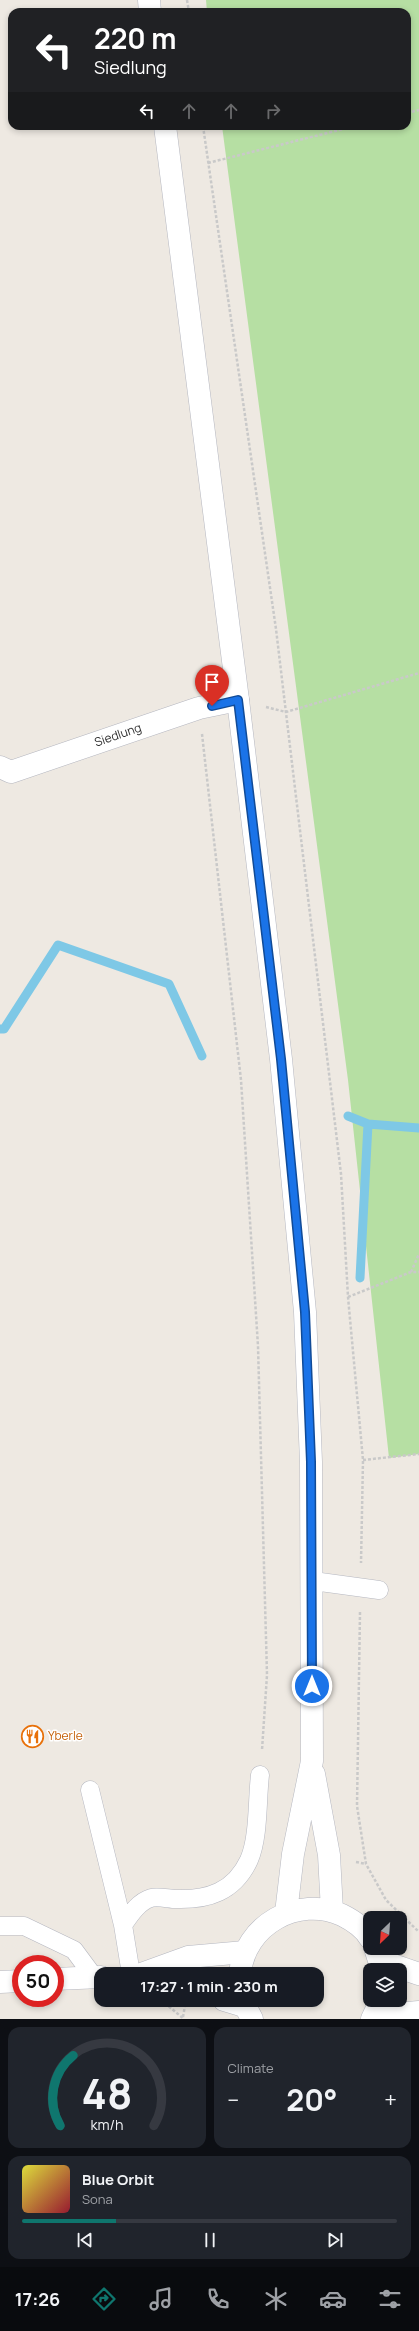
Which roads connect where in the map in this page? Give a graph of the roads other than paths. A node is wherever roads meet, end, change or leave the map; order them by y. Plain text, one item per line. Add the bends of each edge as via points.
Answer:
1 (166, 130) edge
2 (238, 700) junction
3 (0, 767) edge
4 (313, 1580) junction
5 (379, 1590) dead end
6 (312, 1761) junction
7 (260, 1775) road end
8 (90, 1790) dead end
9 (332, 1910) junction
10 (286, 1913) junction
11 (0, 1926) edge
12 (123, 1926) junction
13 (363, 1931) edge
14 (245, 1952) junction
15 (380, 1960) edge
16 (130, 1967) edge
17 (160, 1967) edge
18 (242, 1967) edge
19 (94, 1973) edge
20 (419, 1974) edge
21 (94, 1977) edge
22 (64, 1979) edge
23 (12, 1981) edge
24 (0, 1982) edge
25 (376, 2012) edge
26 (419, 2012) edge

1 - 2 main road
2 - 3 main road, Siedlung via 199,708 11,772
2 - 4 main road via 281,1059 305,1312
4 - 5 lane
4 - 6 main road
6 - 9 main road via 329,1855
6 - 10 main road via 293,1854
7 - 12 lane via 253,1845 248,1860 233,1883 214,1896 192,1899 152,1898 135,1908
8 - 12 lane
9 - 10 main road via 309,1908
9 - 13 main road via 352,1920
10 - 14 main road via 269,1922 255,1935
11 - 19 lane via 24,1926 74,1950
12 - 16 lane
14 - 17 main road via 188,1957
14 - 18 main road
15 - 20 main road
21 - 22 main road
23 - 24 main road
25 - 26 main road

